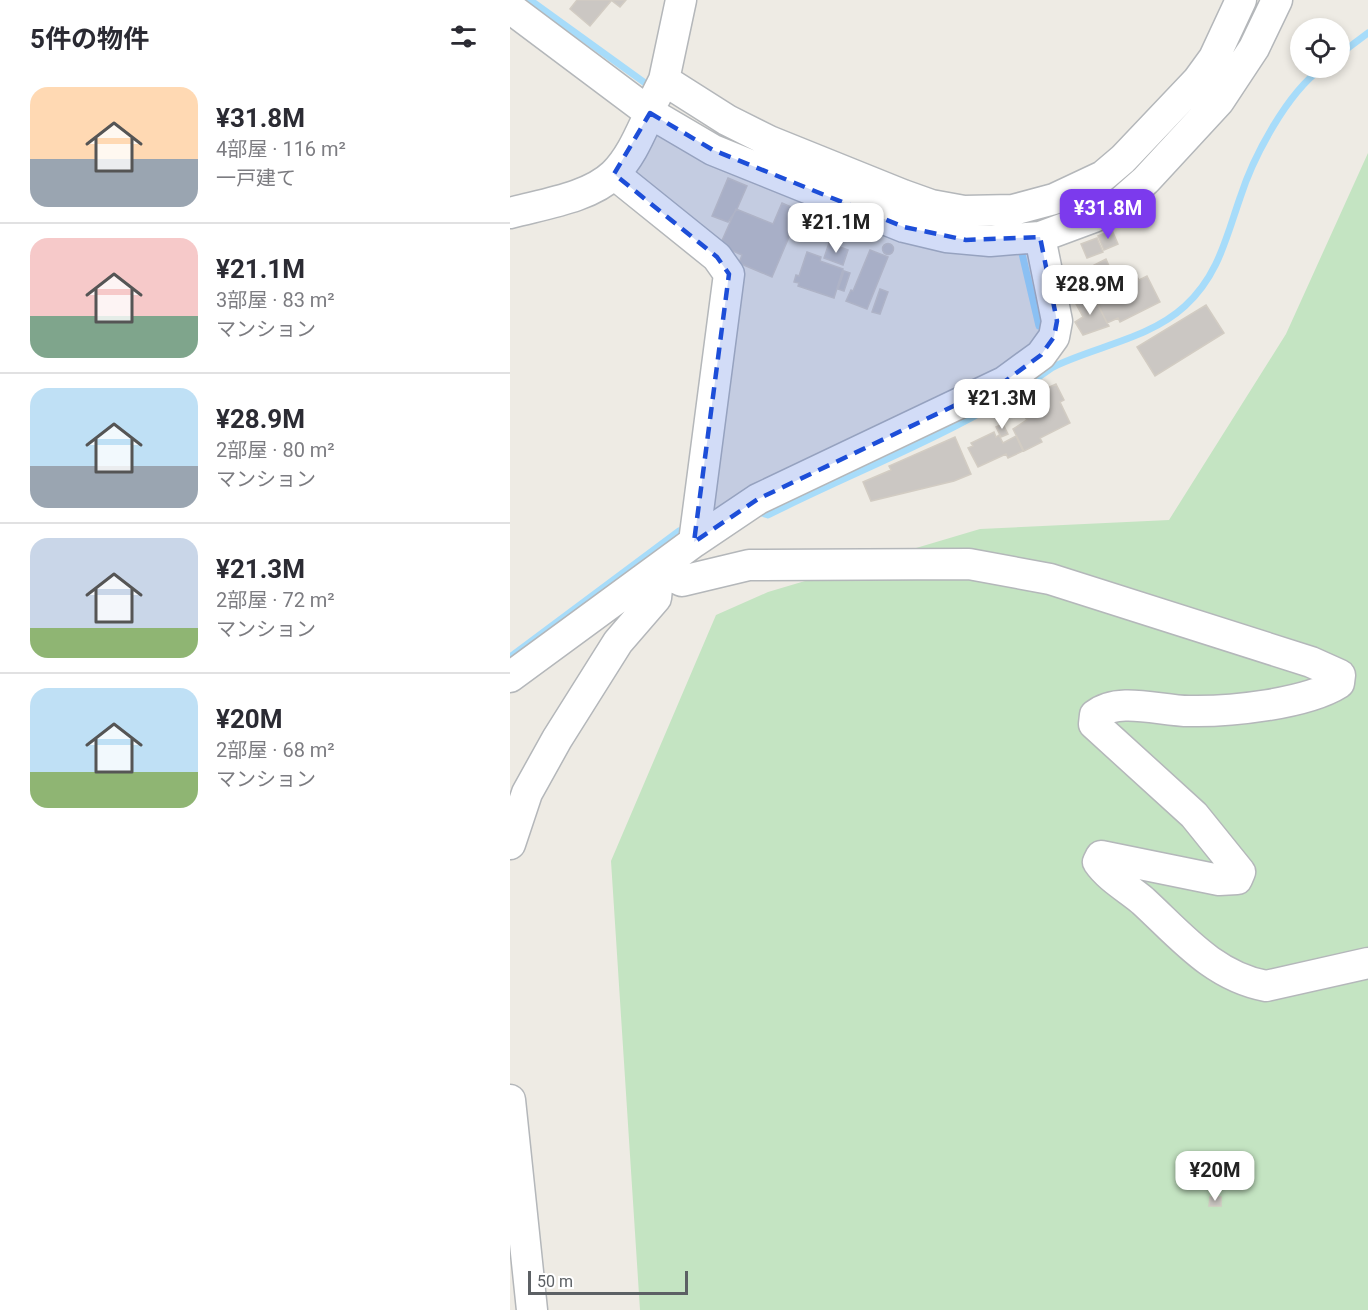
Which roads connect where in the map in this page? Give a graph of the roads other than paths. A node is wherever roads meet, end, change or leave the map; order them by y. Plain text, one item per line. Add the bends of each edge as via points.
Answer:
1 (681, 0) edge
2 (1241, 0) edge
3 (1277, 0) edge
4 (510, 8) edge
5 (655, 99) junction
6 (614, 174) junction
7 (510, 213) edge
8 (1026, 239) junction
9 (694, 542) junction
10 (659, 570) junction
11 (510, 677) edge
12 (510, 843) edge
13 (1368, 963) edge
14 (510, 1100) edge
15 (532, 1310) edge

1 - 5 street
2 - 5 street via 1214,58 1198,81 1123,159 1093,181 1054,199 1013,210 964,211 932,205 769,141 727,120
3 - 8 street via 1239,74 1146,180 1121,202 1094,217
4 - 5 street
5 - 6 street via 633,149
5 - 8 street via 713,150 904,227 966,240
6 - 7 street via 569,197
6 - 9 street via 717,257 729,274
8 - 9 street via 1057,321 1054,337 1041,355 1004,382 758,499
9 - 10 street
10 - 11 street
10 - 12 street via 656,598 618,642 557,739 527,793
10 - 13 street via 682,581 749,565 969,564 1050,579 1311,662 1340,675 1339,683 1325,692 1257,706 1190,711 1105,707 1095,715 1094,724 1194,815 1240,872 1237,879 1220,880 1101,856 1098,862 1191,947 1220,970 1250,983 1266,986
14 - 15 street

